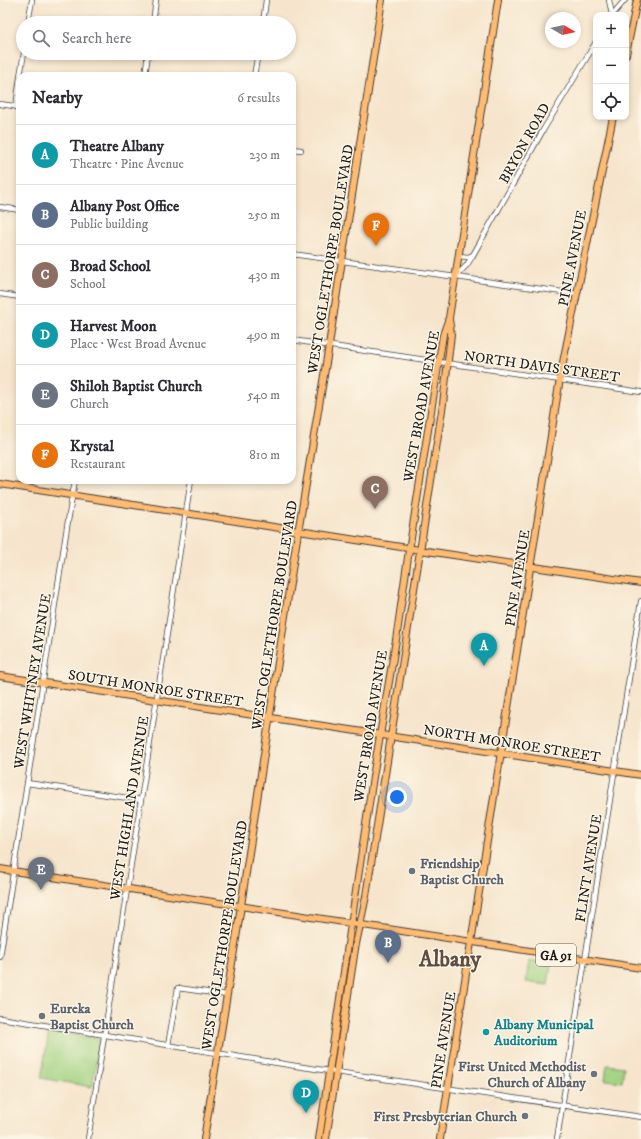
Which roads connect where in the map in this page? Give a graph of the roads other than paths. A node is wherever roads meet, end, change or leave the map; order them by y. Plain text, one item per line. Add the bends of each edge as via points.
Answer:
1 (32, 0) edge
2 (156, 0) edge
3 (266, 0) edge
4 (382, 0) edge
5 (498, 0) edge
6 (609, 0) edge
7 (625, 0) edge
8 (637, 0) edge
9 (611, 12) edge
10 (615, 12) edge
11 (29, 16) edge
12 (154, 16) edge
13 (264, 16) edge
14 (593, 47) edge
15 (627, 48) edge
16 (23, 60) edge
17 (147, 60) edge
18 (257, 60) edge
19 (21, 72) edge
20 (146, 72) edge
21 (255, 72) edge
22 (0, 104) edge
23 (16, 107) edge
24 (612, 120) edge
25 (296, 149) edge
26 (301, 150) dead end
27 (0, 207) edge
28 (16, 209) edge
29 (296, 255) edge
30 (473, 255) junction
31 (459, 256) junction
32 (342, 261) junction
33 (456, 276) junction
34 (0, 294) edge
35 (577, 294) junction
36 (16, 296) edge
37 (449, 318) junction
38 (296, 341) edge
39 (329, 346) junction
40 (440, 362) junction
41 (448, 364) junction
42 (560, 380) junction
43 (641, 392) edge
44 (0, 484) edge
45 (74, 484) edge
46 (190, 484) edge
47 (73, 496) junction
48 (186, 513) junction
49 (299, 531) junction
50 (410, 547) junction
51 (420, 550) junction
52 (531, 566) junction
53 (641, 583) edge
54 (641, 601) edge
55 (0, 676) edge
56 (43, 682) junction
57 (157, 700) junction
58 (270, 717) junction
59 (380, 735) junction
60 (391, 737) junction
61 (501, 754) junction
62 (615, 771) junction
63 (641, 775) edge
64 (27, 783) junction
65 (141, 800) junction
66 (0, 869) edge
67 (14, 871) junction
68 (128, 889) junction
69 (241, 907) junction
70 (351, 923) junction
71 (361, 925) junction
72 (471, 942) junction
73 (0, 957) edge
74 (585, 959) junction
75 (641, 968) edge
76 (227, 995) junction
77 (0, 1018) edge
78 (105, 1035) junction
79 (168, 1045) junction
80 (218, 1052) junction
81 (330, 1070) junction
82 (337, 1072) junction
83 (448, 1088) junction
84 (563, 1105) junction
85 (641, 1117) edge
86 (88, 1139) edge
87 (204, 1139) edge
88 (319, 1139) edge
89 (326, 1139) edge
90 (440, 1139) edge
91 (557, 1139) edge

1 - 11 street
2 - 12 street
3 - 13 street
4 - 32 main road, WEST OGLETHORPE BOULEVARD
5 - 31 main road, WEST BROAD AVENUE
6 - 9 street
7 - 10 street
8 - 15 main road
14 - 30 street, BRYON ROAD
16 - 19 street
17 - 20 street
18 - 21 street
22 - 23 street
24 - 35 main road, PINE AVENUE
25 - 26 street
27 - 28 street
29 - 32 street
30 - 31 street
30 - 33 street, BRYON ROAD
31 - 33 main road, WEST BROAD AVENUE
32 - 33 street
32 - 39 main road, WEST OGLETHORPE BOULEVARD
33 - 35 street
33 - 37 main road, WEST BROAD AVENUE
34 - 36 street
35 - 42 main road, PINE AVENUE
37 - 40 main road, WEST BROAD AVENUE via 443,335
37 - 41 main road, WEST BROAD AVENUE via 451,334
38 - 39 street, NORTH DAVIS STREET
39 - 40 street, NORTH DAVIS STREET
39 - 49 main road, WEST OGLETHORPE BOULEVARD
40 - 41 street, NORTH DAVIS STREET
40 - 50 main road, WEST BROAD AVENUE
41 - 42 street, NORTH DAVIS STREET
41 - 51 main road, WEST BROAD AVENUE
42 - 43 street, NORTH DAVIS STREET
42 - 52 main road, PINE AVENUE
44 - 47 main road
45 - 47 street, WEST WHITNEY AVENUE
46 - 48 street, WEST HIGHLAND AVENUE
47 - 48 main road
47 - 56 street, WEST WHITNEY AVENUE
48 - 49 main road
48 - 57 street, WEST HIGHLAND AVENUE
49 - 50 main road
49 - 58 main road, WEST OGLETHORPE BOULEVARD
50 - 51 main road
50 - 59 main road, WEST BROAD AVENUE
51 - 52 main road
51 - 60 main road, WEST BROAD AVENUE
52 - 53 main road
52 - 61 main road, PINE AVENUE
54 - 62 street, FLINT AVENUE
55 - 56 main road, SOUTH MONROE STREET
56 - 57 main road, SOUTH MONROE STREET
56 - 64 street, WEST WHITNEY AVENUE
57 - 58 main road, SOUTH MONROE STREET
57 - 65 street, WEST HIGHLAND AVENUE
58 - 59 main road, SOUTH MONROE STREET
58 - 69 main road, WEST OGLETHORPE BOULEVARD
59 - 60 main road, NORTH MONROE STREET
59 - 70 main road, WEST BROAD AVENUE
60 - 61 main road, NORTH MONROE STREET
60 - 71 main road, WEST BROAD AVENUE
61 - 62 main road, NORTH MONROE STREET
61 - 72 main road, PINE AVENUE
62 - 63 main road, NORTH MONROE STREET
62 - 74 street, FLINT AVENUE
64 - 65 street
64 - 67 street, WEST WHITNEY AVENUE
65 - 68 street, WEST HIGHLAND AVENUE
66 - 67 main road, GA 91
67 - 68 main road, GA 91
67 - 73 street, WEST WHITNEY AVENUE
68 - 69 main road, GA 91
68 - 78 street, WEST HIGHLAND AVENUE
69 - 70 main road, GA 91
69 - 76 main road, WEST OGLETHORPE BOULEVARD
70 - 71 main road, GA 91
70 - 81 main road, WEST BROAD AVENUE
71 - 72 main road, GA 91
71 - 82 main road, WEST BROAD AVENUE via 355,949
72 - 74 main road, GA 91
72 - 83 main road, PINE AVENUE
74 - 75 main road, GA 91
74 - 84 street, FLINT AVENUE
76 - 79 street via 178,988
76 - 80 main road, WEST OGLETHORPE BOULEVARD
77 - 78 street
78 - 79 street
78 - 86 street, WEST HIGHLAND AVENUE
79 - 80 street
80 - 81 street
80 - 87 main road, WEST OGLETHORPE BOULEVARD
81 - 82 street
81 - 88 main road, WEST BROAD AVENUE
82 - 83 street
82 - 89 main road, WEST BROAD AVENUE
83 - 84 street
83 - 90 main road, PINE AVENUE
84 - 85 street
84 - 91 street, FLINT AVENUE

